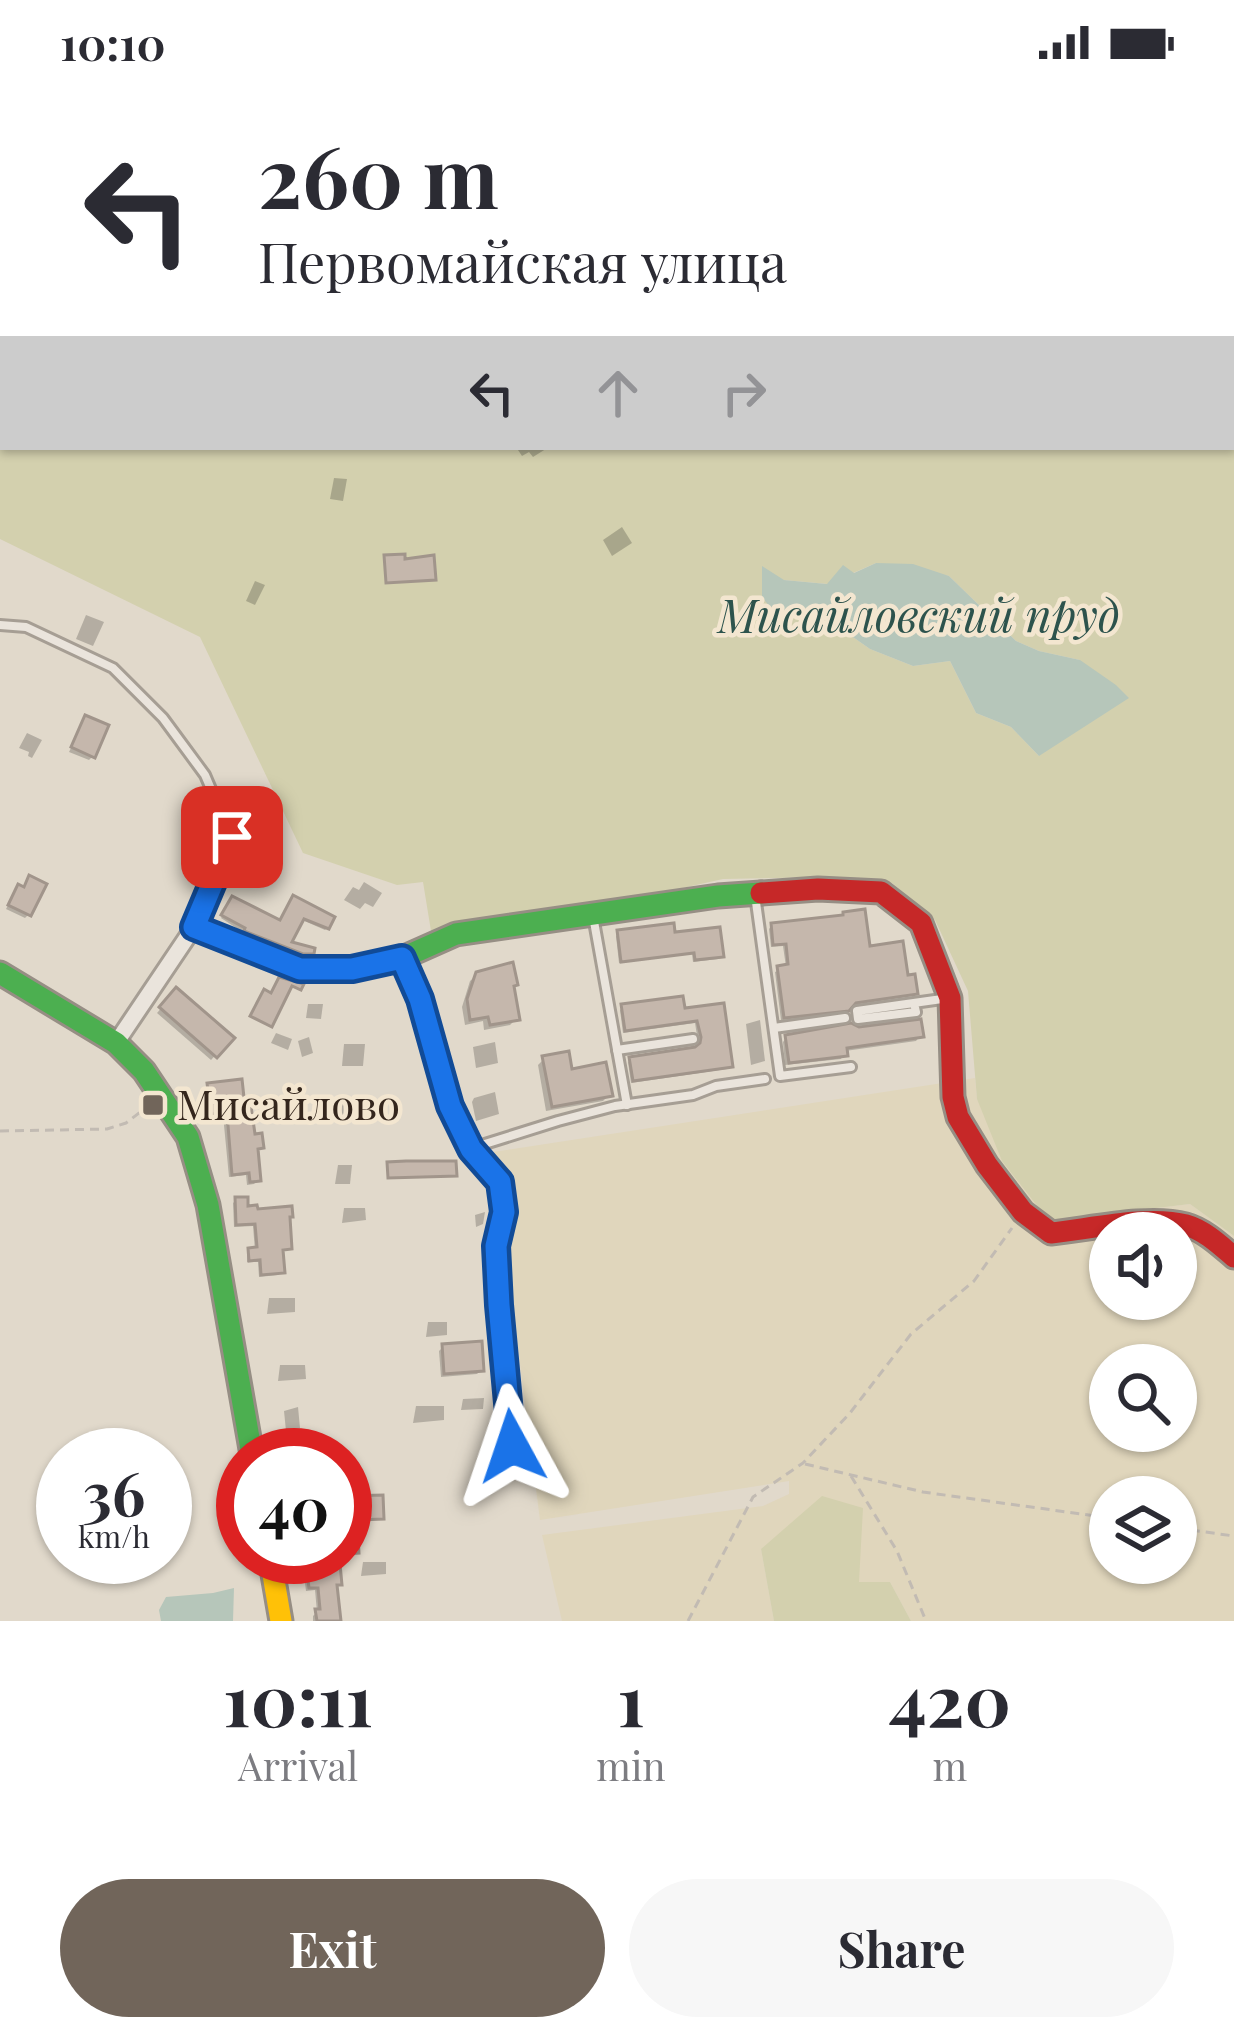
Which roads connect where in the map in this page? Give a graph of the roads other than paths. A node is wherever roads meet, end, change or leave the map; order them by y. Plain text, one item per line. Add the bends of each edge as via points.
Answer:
1 (0, 625) edge
2 (232, 837) joint
3 (755, 893) junction
4 (592, 915) junction
5 (194, 927) junction
6 (402, 958) junction
7 (0, 973) edge
8 (950, 998) junction
9 (914, 1003) junction
10 (845, 1018) dead end
11 (773, 1028) junction
12 (693, 1039) dead end
13 (116, 1043) junction
14 (617, 1050) junction
15 (851, 1067) dead end
16 (764, 1078) dead end
17 (627, 1105) junction
18 (471, 1149) junction
19 (1234, 1257) edge
20 (247, 1428) edge
21 (512, 1446) dead end
22 (275, 1584) edge
23 (281, 1621) edge

1 - 2 lane via 26,627 112,668 206,775
2 - 5 street
3 - 4 street
3 - 8 street via 880,892 921,923
3 - 11 lane
4 - 6 street via 456,934
4 - 14 lane
5 - 6 street via 300,969
5 - 13 street
6 - 18 street
7 - 13 street
8 - 9 lane
8 - 19 street via 958,1117 1023,1212 1051,1233 1185,1225
9 - 9 lane via 857,1011 858,1019 916,1012
10 - 11 lane
11 - 15 lane via 780,1076
12 - 14 lane
13 - 20 street via 188,1137 208,1205
14 - 17 lane
16 - 17 lane
17 - 18 lane
18 - 21 street via 500,1182 496,1246
22 - 23 street

